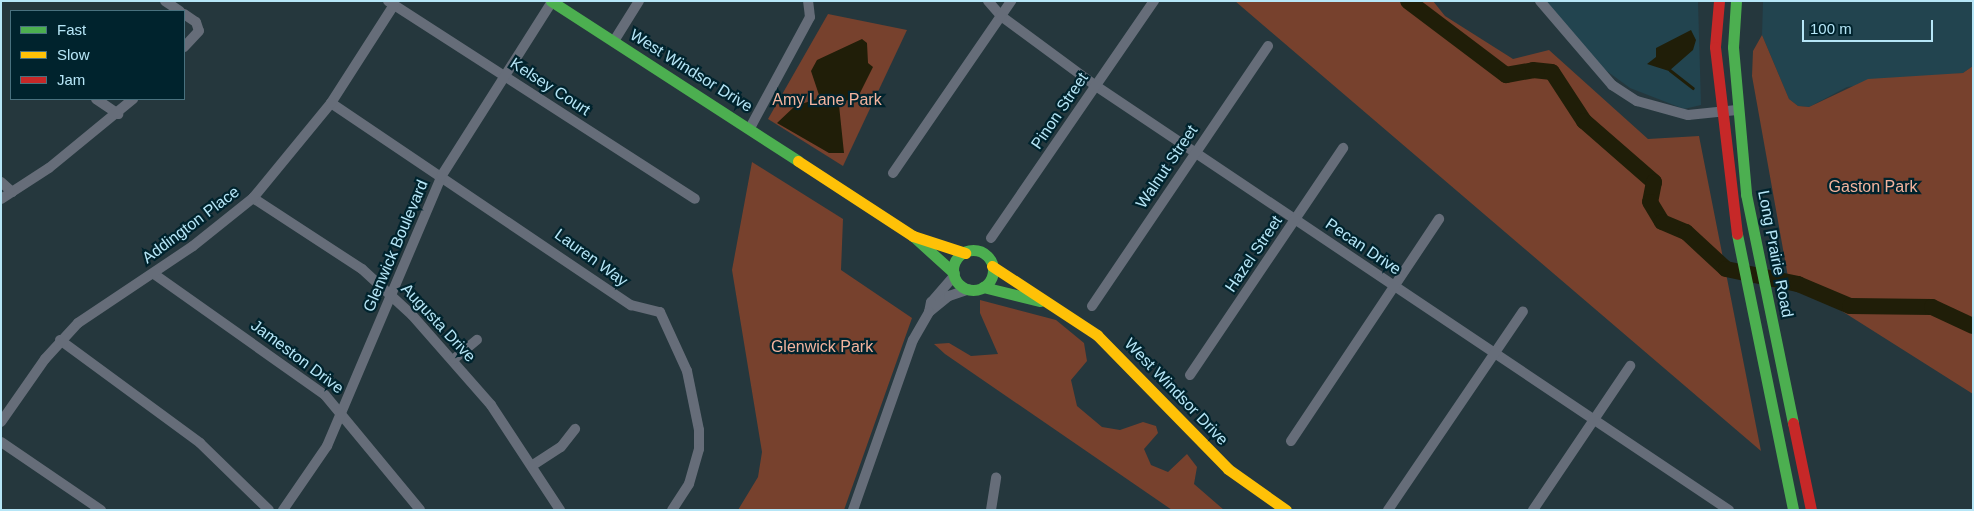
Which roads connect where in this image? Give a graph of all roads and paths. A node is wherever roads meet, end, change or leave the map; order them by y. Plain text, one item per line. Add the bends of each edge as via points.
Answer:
1 (165, 1) edge
2 (639, 1) edge
3 (988, 1) edge
4 (1011, 1) edge
5 (1154, 1) edge
6 (1540, 1) edge
7 (1718, 1) edge
8 (1736, 1) edge
9 (551, 2) edge
10 (391, 3) edge
11 (810, 4) edge
12 (178, 10) edge
13 (185, 15) edge
14 (1001, 16) junction
15 (614, 41) junction
16 (185, 46) edge
17 (1268, 46) dead end
18 (504, 76) junction
19 (1096, 86) junction
20 (97, 100) edge
21 (132, 100) edge
22 (331, 103) junction
23 (1737, 110) junction
24 (1720, 112) junction
25 (118, 114) junction
26 (750, 128) junction
27 (1343, 148) dead end
28 (1195, 153) junction
29 (893, 172) dead end
30 (442, 175) junction
31 (1, 182) edge
32 (12, 192) junction
33 (253, 198) junction
34 (1, 199) edge
35 (695, 199) dead end
36 (1295, 219) junction
37 (1439, 219) dead end
38 (913, 236) junction
39 (991, 238) dead end
40 (965, 253) junction
41 (992, 266) junction
42 (154, 274) junction
43 (954, 274) junction
44 (1394, 286) junction
45 (983, 287) junction
46 (969, 290) junction
47 (391, 294) junction
48 (1040, 302) junction
49 (1092, 306) dead end
50 (1523, 311) dead end
51 (929, 312) junction
52 (60, 340) junction
53 (477, 340) dead end
54 (1494, 354) junction
55 (454, 359) junction
56 (1630, 366) dead end
57 (1190, 376) dead end
58 (343, 412) junction
59 (1593, 421) junction
60 (1, 422) edge
61 (575, 429) dead end
62 (1290, 441) dead end
63 (1, 442) edge
64 (533, 466) junction
65 (996, 477) dead end
66 (102, 510) edge
67 (270, 510) edge
68 (283, 510) edge
69 (420, 510) edge
70 (560, 510) edge
71 (672, 510) edge
72 (853, 510) edge
73 (992, 510) edge
74 (1286, 510) edge
75 (1388, 510) edge
76 (1533, 510) edge
77 (1729, 510) edge
78 (1793, 510) edge
79 (1811, 510) edge

1 - 12 street
2 - 15 street
3 - 14 street, Pecan Drive
4 - 14 street
5 - 19 street, Pinon Street
6 - 24 street via 1612,84 1637,101 1688,115
7 - 24 street, Long Prairie Road via 1715,47
8 - 23 street, Long Prairie Road via 1733,47
9 - 15 street, West Windsor Drive
9 - 18 street, Glenwick Boulevard
10 - 18 street, Kelsey Court
10 - 22 street, Addington Place
11 - 26 street
13 - 16 street via 196,22 199,31
14 - 19 street, Pecan Drive
14 - 29 street
15 - 26 street, West Windsor Drive
17 - 28 street, Walnut Street
18 - 30 street, Glenwick Boulevard
18 - 35 street, Kelsey Court
19 - 28 street, Pecan Drive
19 - 39 street, Pinon Street
20 - 25 street
21 - 25 street
22 - 30 street, Lauren Way
22 - 33 street, Addington Place
23 - 24 street
23 - 79 street, Long Prairie Road via 1746,194
24 - 78 street, Long Prairie Road via 1729,196
25 - 32 street
26 - 38 street, West Windsor Drive
27 - 36 street, Hazel Street
28 - 36 street, Pecan Drive
28 - 49 street, Walnut Street
30 - 47 street, Glenwick Boulevard
30 - 71 street, Lauren Way via 631,305 660,312 665,319 687,371 699,430 699,449 689,484
31 - 32 street
32 - 34 street
33 - 42 street, Addington Place
33 - 47 street, Augusta Drive via 325,243
36 - 44 street, Pecan Drive
36 - 57 street, Hazel Street
37 - 44 street
38 - 40 street, West Windsor Drive
38 - 43 street, West Windsor Drive
40 - 41 street, West Windsor Drive via 982,253
40 - 43 street via 955,263
41 - 45 street via 990,281
41 - 48 street, West Windsor Drive
42 - 52 street, Addington Place via 102,305
42 - 58 street, Jameston Drive via 285,364
43 - 46 street, West Windsor Drive
43 - 51 street
44 - 54 street, Pecan Drive
44 - 62 street
45 - 46 street, West Windsor Drive
45 - 48 street, West Windsor Drive
46 - 51 street via 949,296
47 - 55 street, Augusta Drive
47 - 58 street, Glenwick Boulevard
48 - 74 street, West Windsor Drive via 1097,335 1228,469
50 - 54 street
51 - 72 street via 913,340
52 - 60 street, Addington Place
52 - 67 street via 200,443
53 - 55 street
54 - 59 street, Pecan Drive
54 - 75 street
55 - 64 street, Augusta Drive
56 - 59 street
58 - 68 street, Glenwick Boulevard via 314,472
58 - 69 street, Jameston Drive
59 - 76 street
59 - 77 street, Pecan Drive
61 - 64 street via 561,447
63 - 66 street
64 - 70 street, Augusta Drive
65 - 73 street

